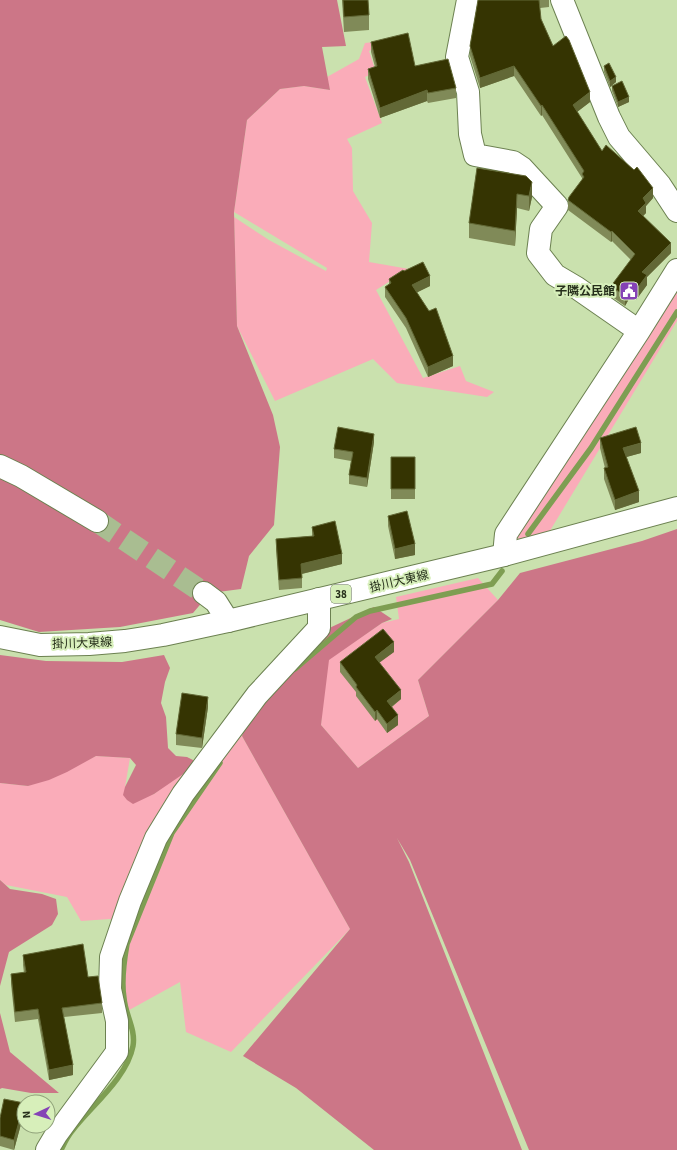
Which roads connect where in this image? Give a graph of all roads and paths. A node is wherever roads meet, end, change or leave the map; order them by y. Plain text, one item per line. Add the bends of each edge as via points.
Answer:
1 (468, 0) edge
2 (562, 0) edge
3 (677, 211) edge
4 (677, 270) edge
5 (639, 331) junction
6 (0, 466) edge
7 (677, 508) edge
8 (97, 521) tunnel mouth
9 (504, 556) junction
10 (204, 593) tunnel mouth
11 (320, 599) junction
12 (228, 621) junction
13 (0, 637) edge
14 (47, 1150) edge

1 - 5 street via 457,57 468,92 470,134 475,155 513,162 522,168 557,206 541,229 538,252 541,257 555,275
2 - 3 street via 619,137 660,185
4 - 5 street
5 - 9 street via 506,534
6 - 8 street
7 - 9 street, 掛川大東線 / 38
9 - 11 street, 掛川大東線 / 38
10 - 12 street via 216,602
11 - 12 street, 掛川大東線 / 38
11 - 14 street via 318,628 253,701 183,794 156,838 130,900 111,957 110,989 117,1021 117,1052
12 - 13 street, 掛川大東線 / 38 via 125,641 40,645

